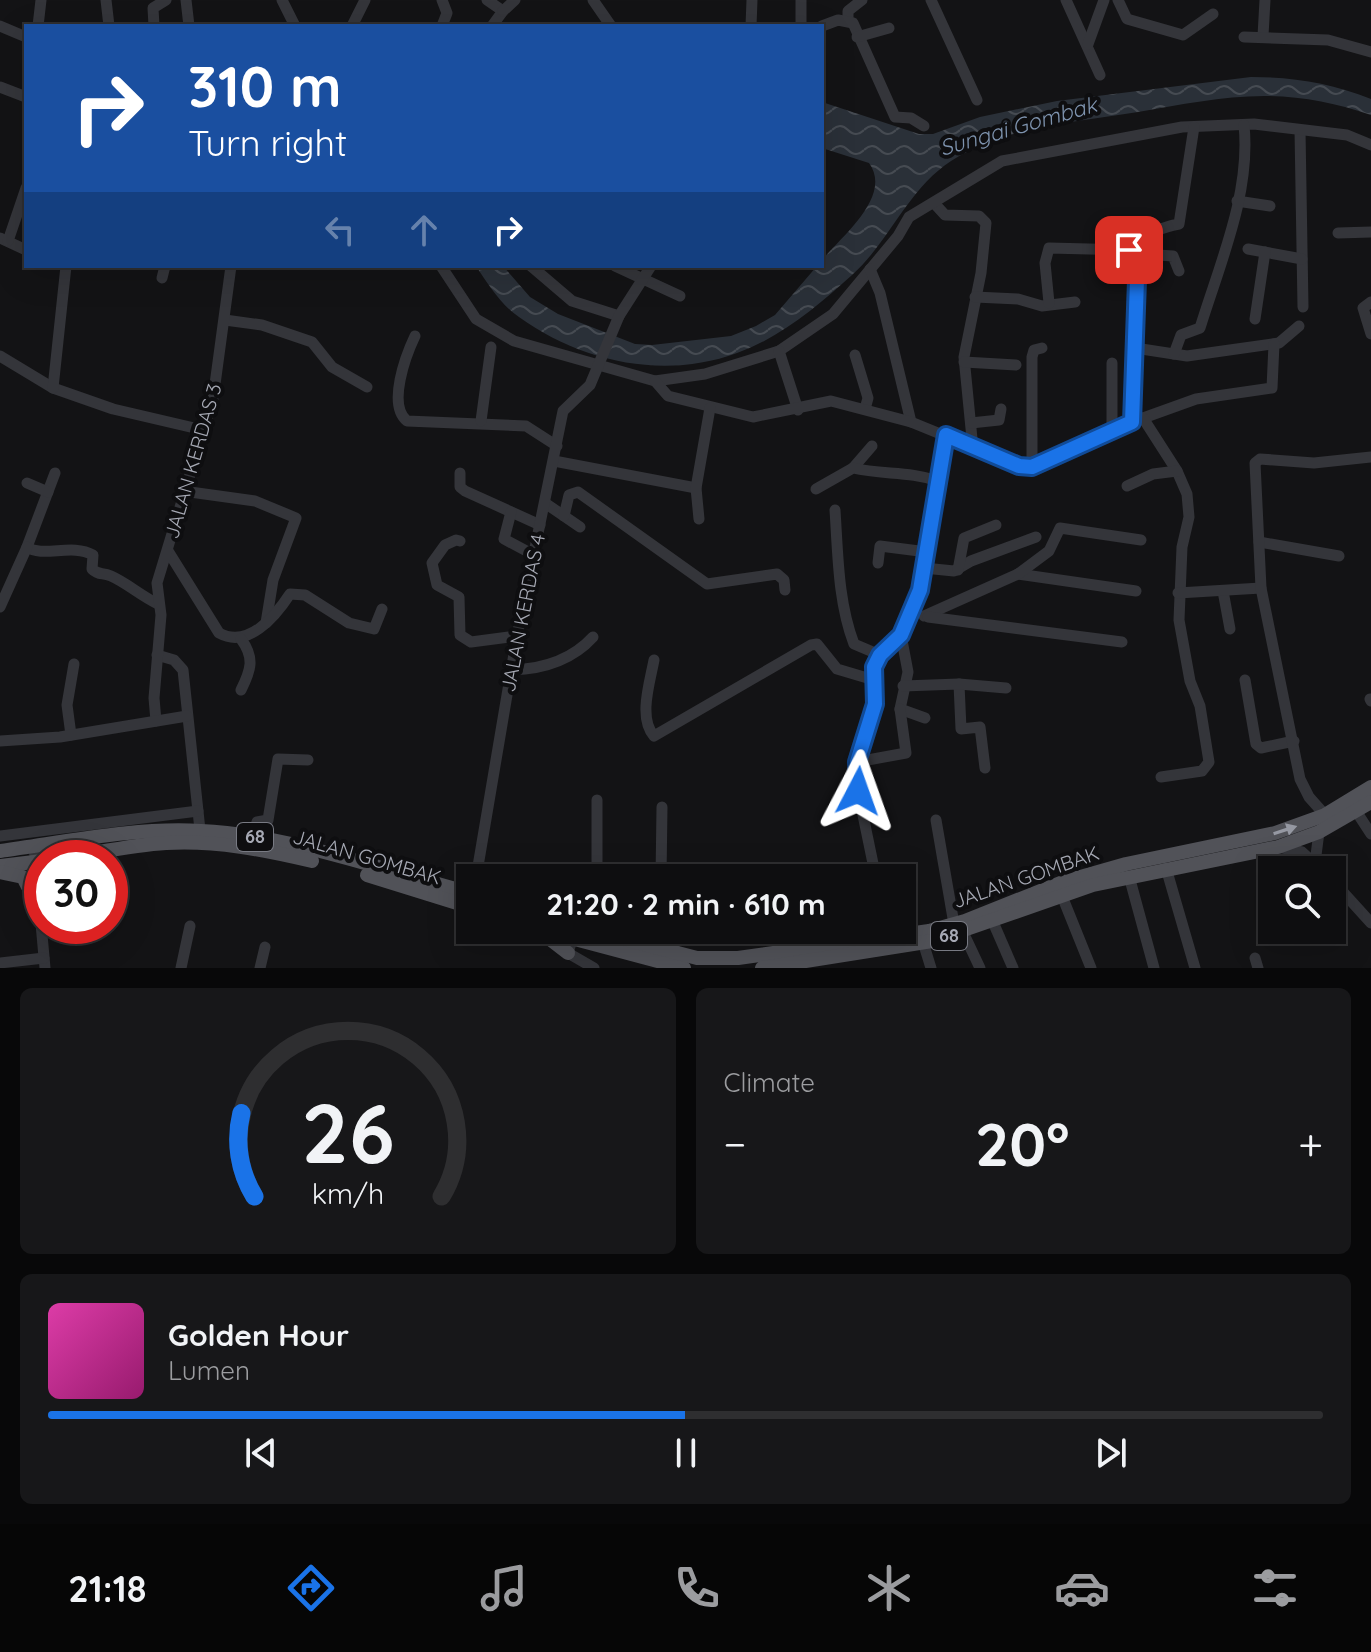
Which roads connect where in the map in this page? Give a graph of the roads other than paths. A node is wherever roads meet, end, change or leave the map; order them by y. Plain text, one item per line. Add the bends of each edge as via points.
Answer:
1 (41, 0) edge
2 (106, 0) edge
3 (166, 0) edge
4 (282, 0) edge
5 (365, 0) edge
6 (442, 0) edge
7 (487, 0) edge
8 (515, 0) edge
9 (593, 0) edge
10 (752, 0) edge
11 (801, 0) edge
12 (862, 0) edge
13 (931, 0) edge
14 (1066, 0) edge
15 (1104, 0) edge
16 (1118, 0) edge
17 (1265, 0) edge
18 (185, 1) edge
19 (503, 11) junction
20 (1213, 14) dead end
21 (848, 20) junction
22 (38, 24) edge
23 (109, 24) edge
24 (154, 24) edge
25 (189, 24) edge
26 (294, 24) edge
27 (353, 24) edge
28 (443, 24) edge
29 (493, 24) edge
30 (610, 24) edge
31 (751, 24) edge
32 (801, 24) edge
33 (0, 26) edge
34 (824, 26) edge
35 (889, 28) dead end
36 (24, 36) edge
37 (1263, 36) junction
38 (857, 37) junction
39 (1244, 37) dead end
40 (1088, 44) junction
41 (1371, 52) edge
42 (1100, 75) dead end
43 (0, 87) edge
44 (24, 96) edge
45 (977, 100) dead end
46 (1244, 125) junction
47 (924, 126) dead end
48 (1194, 127) junction
49 (1300, 130) junction
50 (1371, 145) edge
51 (24, 193) edge
52 (1237, 201) junction
53 (934, 203) junction
54 (1270, 206) dead end
55 (1371, 232) edge
56 (1338, 233) dead end
57 (4, 240) edge
58 (24, 249) edge
59 (1248, 249) dead end
60 (1265, 252) junction
61 (1142, 254) junction
62 (1302, 259) junction
63 (65, 268) edge
64 (231, 268) edge
65 (442, 268) edge
66 (533, 268) edge
67 (619, 268) edge
68 (650, 268) edge
69 (870, 269) junction
70 (1179, 271) dead end
71 (642, 280) junction
72 (1137, 280) junction
73 (680, 296) dead end
74 (975, 297) junction
75 (1075, 302) dead end
76 (1371, 302) edge
77 (1049, 303) junction
78 (1303, 307) dead end
79 (1255, 319) dead end
80 (225, 320) junction
81 (617, 322) junction
82 (1299, 326) dead end
83 (1371, 334) edge
84 (415, 336) dead end
85 (1274, 344) junction
86 (491, 347) dead end
87 (1042, 348) dead end
88 (1135, 348) junction
89 (779, 351) junction
90 (1174, 354) junction
91 (855, 355) dead end
92 (0, 356) edge
93 (964, 362) junction
94 (1112, 363) dead end
95 (601, 364) junction
96 (1016, 365) dead end
97 (655, 381) junction
98 (367, 387) dead end
99 (53, 388) junction
100 (710, 408) junction
101 (865, 409) junction
102 (1001, 409) dead end
103 (798, 410) junction
104 (1137, 420) junction
105 (481, 421) junction
106 (911, 422) junction
107 (971, 423) junction
108 (203, 430) junction
109 (1112, 431) junction
110 (946, 435) junction
111 (557, 446) junction
112 (872, 446) dead end
113 (973, 449) junction
114 (1371, 457) edge
115 (554, 461) junction
116 (1032, 467) junction
117 (853, 468) junction
118 (1177, 471) junction
119 (55, 473) dead end
120 (460, 473) dead end
121 (938, 481) junction
122 (27, 483) dead end
123 (1127, 486) dead end
124 (696, 488) junction
125 (816, 489) dead end
126 (183, 491) junction
127 (48, 492) junction
128 (545, 503) junction
129 (835, 510) dead end
130 (511, 512) junction
131 (564, 516) junction
132 (699, 519) dead end
133 (540, 525) junction
134 (996, 525) dead end
135 (580, 527) dead end
136 (1036, 537) dead end
137 (1141, 540) dead end
138 (460, 541) dead end
139 (1259, 542) junction
140 (27, 547) junction
141 (168, 551) junction
142 (927, 552) junction
143 (534, 555) junction
144 (1339, 556) dead end
145 (878, 563) dead end
146 (924, 568) junction
147 (958, 570) junction
148 (1018, 574) junction
149 (1261, 588) junction
150 (785, 590) dead end
151 (1136, 591) dead end
152 (1223, 591) junction
153 (1178, 593) junction
154 (158, 604) junction
155 (0, 607) edge
156 (382, 609) dead end
157 (911, 615) junction
158 (924, 616) junction
159 (266, 623) junction
160 (1230, 629) dead end
161 (901, 635) junction
162 (517, 636) junction
163 (593, 637) dead end
164 (241, 639) junction
165 (1122, 642) dead end
166 (157, 655) junction
167 (880, 655) junction
168 (654, 660) dead end
169 (74, 664) dead end
170 (512, 670) junction
171 (874, 680) junction
172 (1245, 680) dead end
173 (959, 684) junction
174 (903, 686) junction
175 (1006, 688) dead end
176 (241, 690) dead end
177 (900, 709) junction
178 (187, 716) junction
179 (925, 718) dead end
180 (156, 721) junction
181 (71, 735) junction
182 (0, 741) edge
183 (1294, 741) junction
184 (308, 760) dead end
185 (857, 762) junction
186 (985, 768) dead end
187 (1161, 777) dead end
188 (1371, 787) edge
189 (597, 800) dead end
190 (1371, 802) edge
191 (662, 807) dead end
192 (198, 811) junction
193 (1356, 811) junction
194 (1325, 815) junction
195 (936, 820) dead end
196 (200, 830) junction
197 (1319, 832) junction
198 (1371, 834) edge
199 (0, 836) edge
200 (253, 836) junction
201 (78, 840) edge
202 (24, 847) edge
203 (1278, 847) junction
204 (128, 849) edge
205 (0, 851) edge
206 (1307, 856) edge
207 (1319, 856) edge
208 (478, 864) edge
209 (597, 864) edge
210 (661, 864) edge
211 (873, 864) edge
212 (24, 865) edge
213 (1166, 868) junction
214 (0, 869) edge
215 (1129, 876) junction
216 (24, 879) edge
217 (456, 889) edge
218 (1346, 895) edge
219 (1062, 896) junction
220 (456, 903) edge
221 (993, 922) junction
222 (1371, 923) edge
223 (190, 926) dead end
224 (959, 928) junction
225 (916, 931) edge
226 (923, 942) junction
227 (575, 944) edge
228 (590, 944) edge
229 (616, 944) edge
230 (629, 944) edge
231 (674, 944) edge
232 (821, 944) edge
233 (265, 947) dead end
234 (672, 954) junction
235 (0, 963) edge
236 (44, 963) edge
237 (804, 965) edge
238 (181, 968) edge
239 (260, 968) edge
240 (595, 968) edge
241 (684, 968) edge
242 (762, 968) edge
243 (931, 968) edge
244 (980, 968) edge
245 (1013, 968) edge
246 (1091, 968) edge
247 (1154, 968) edge
248 (1195, 968) edge

1 - 22 street
2 - 23 street
3 - 24 street via 153,8
4 - 26 street
5 - 27 street
6 - 28 street via 447,13
7 - 19 street
8 - 19 street
9 - 30 street
10 - 31 street
11 - 32 street
12 - 21 street via 848,11
13 - 45 street
14 - 40 street
15 - 40 street
16 - 20 street via 1127,19 1183,35
17 - 37 street
18 - 25 street
19 - 29 street
21 - 34 street
21 - 38 street
33 - 36 street
35 - 38 street
37 - 39 street
37 - 41 street via 1328,40
38 - 47 street via 895,117
40 - 42 street
43 - 44 street
46 - 48 street
46 - 49 street
46 - 52 street
48 - 53 street via 1002,161
48 - 61 street via 1179,224 1152,233
49 - 50 street via 1347,135
49 - 62 street
51 - 57 street
52 - 54 street
52 - 90 street via 1200,328 1181,335
53 - 69 street via 909,217
53 - 74 street via 945,215 979,216 986,223
55 - 56 street
57 - 58 street
59 - 60 street
60 - 62 street
60 - 79 street
61 - 70 street via 1173,256
61 - 72 street
62 - 78 street
63 - 99 street
64 - 80 street, JALAN KERDAS 3
65 - 95 street via 476,319 514,341
66 - 81 street via 572,301
67 - 71 street
68 - 71 street, JALAN KERDAS 4
69 - 89 street via 833,314
69 - 106 street
71 - 73 street
71 - 81 street, JALAN KERDAS 4
72 - 77 street via 1129,250 1049,248
72 - 88 street
74 - 77 street
74 - 93 street
75 - 77 street
76 - 83 street via 1363,308
80 - 98 street via 262,325 312,342 332,367
80 - 108 street, JALAN KERDAS 3
81 - 95 street, JALAN KERDAS 4
82 - 85 street
84 - 105 street via 402,380 400,415 407,421
85 - 90 street
85 - 104 street via 1272,388 1196,399
86 - 105 street
87 - 116 street via 1032,357
88 - 90 street
88 - 104 street
89 - 97 street via 736,367
89 - 103 street
91 - 101 street via 868,398
92 - 99 street
93 - 96 street
93 - 107 street
94 - 109 street
95 - 97 street
95 - 111 street, JALAN KERDAS 4 via 590,385 563,411
97 - 100 street via 668,396
99 - 108 street via 157,422
100 - 103 street via 753,417
100 - 124 street
101 - 103 street via 831,401
101 - 106 street
102 - 107 street via 999,420
104 - 109 street
104 - 118 street
105 - 111 street via 526,426
106 - 110 street
107 - 113 street
108 - 126 street, JALAN KERDAS 3
109 - 116 street
110 - 113 street
110 - 121 street
111 - 115 street, JALAN KERDAS 4
112 - 117 street
113 - 116 street
114 - 139 street via 1314,463 1257,460
115 - 124 street
115 - 128 street, JALAN KERDAS 4
117 - 121 street via 914,472
117 - 125 street
118 - 123 street via 1153,474
118 - 153 street via 1189,517
119 - 127 street
120 - 130 street via 465,491
121 - 142 street
122 - 127 street
124 - 132 street
126 - 141 street, JALAN KERDAS 3
126 - 159 street via 255,501 296,518 273,580
127 - 140 street
128 - 131 street
128 - 133 street, JALAN KERDAS 4
129 - 167 street via 840,591 851,636 854,644
130 - 133 street
130 - 143 street via 504,539
131 - 135 street
131 - 150 street via 569,495 578,492 707,584 777,574
133 - 143 street, JALAN KERDAS 4
134 - 147 street via 964,538
136 - 147 street
137 - 148 street via 1060,528 1049,551
138 - 162 street via 445,545 432,563 437,585 459,597 460,635 471,642
139 - 144 street
139 - 149 street
140 - 154 street via 79,548 93,555 97,574 110,575
140 - 155 street
141 - 154 street, JALAN KERDAS 3 via 157,583
141 - 164 street via 219,633
142 - 145 street via 880,546
142 - 146 street
143 - 162 street, JALAN KERDAS 4
146 - 147 street
146 - 157 street
148 - 151 street
148 - 158 street
149 - 152 street
149 - 183 street
152 - 153 street
152 - 160 street
153 - 187 street via 1190,681 1200,706 1209,762 1202,771
154 - 166 street, JALAN KERDAS 3
156 - 159 street via 374,629 349,623 305,595 290,594
157 - 158 street
157 - 161 street
158 - 165 street
159 - 164 street
161 - 167 street
161 - 174 street via 908,672
162 - 170 street, JALAN KERDAS 4
163 - 170 street via 570,656 533,670
164 - 176 street via 252,668
166 - 178 street via 174,660 183,670
166 - 180 street, JALAN KERDAS 3
167 - 171 street
168 - 171 street via 646,702 648,729 654,736 811,645 817,644 837,669
169 - 181 street via 67,705
170 - 208 street, JALAN KERDAS 4
171 - 185 street via 875,704
172 - 183 street via 1256,744 1261,748
173 - 174 street
173 - 175 street
173 - 186 street via 961,729 980,727
174 - 177 street
177 - 179 street
177 - 185 street via 906,753
178 - 180 street
178 - 192 street
180 - 181 street
181 - 182 street
183 - 194 street via 1300,779
184 - 200 street via 278,759 268,820 257,822
185 - 211 street
188 - 194 main road, JALAN GOMBAK / 68
189 - 209 street
190 - 193 main road, JALAN GOMBAK / 68
191 - 210 street
192 - 196 street
192 - 199 street
193 - 197 main road, JALAN GOMBAK / 68
193 - 198 street
224 -> 194 main road, JALAN GOMBAK / 68 via 1063,882 1275,833
195 - 224 street
196 - 200 main road, JALAN GOMBAK / 68
196 - 201 main road, JALAN GOMBAK / 68
197 - 203 main road, JALAN GOMBAK / 68
197 - 207 street
200 - 217 main road, JALAN GOMBAK / 68
202 - 205 main road, JALAN GOMBAK / 68
203 - 206 street
203 - 213 main road, JALAN GOMBAK / 68
204 - 220 main road, JALAN GOMBAK / 68 via 165,843 263,850
212 - 214 main road
213 - 215 main road, JALAN GOMBAK / 68
213 - 248 street
214 - 216 main road
215 - 219 main road, JALAN GOMBAK / 68
215 - 247 street
218 - 222 street
219 - 221 main road, JALAN GOMBAK / 68
219 - 246 street
221 - 224 main road, JALAN GOMBAK / 68
221 - 245 street
223 - 238 street
224 - 225 main road, JALAN GOMBAK / 68
224 - 226 main road, JALAN GOMBAK / 68
224 - 244 street
226 - 237 main road, JALAN GOMBAK / 68
226 - 243 street
227 - 240 street
228 - 240 street
229 - 241 main road, JALAN GOMBAK / 68
230 - 234 main road, JALAN GOMBAK / 68
231 - 234 street
232 - 234 main road, JALAN GOMBAK / 68 via 738,958
233 - 239 street
235 - 236 street
237 - 242 main road, JALAN GOMBAK / 68

